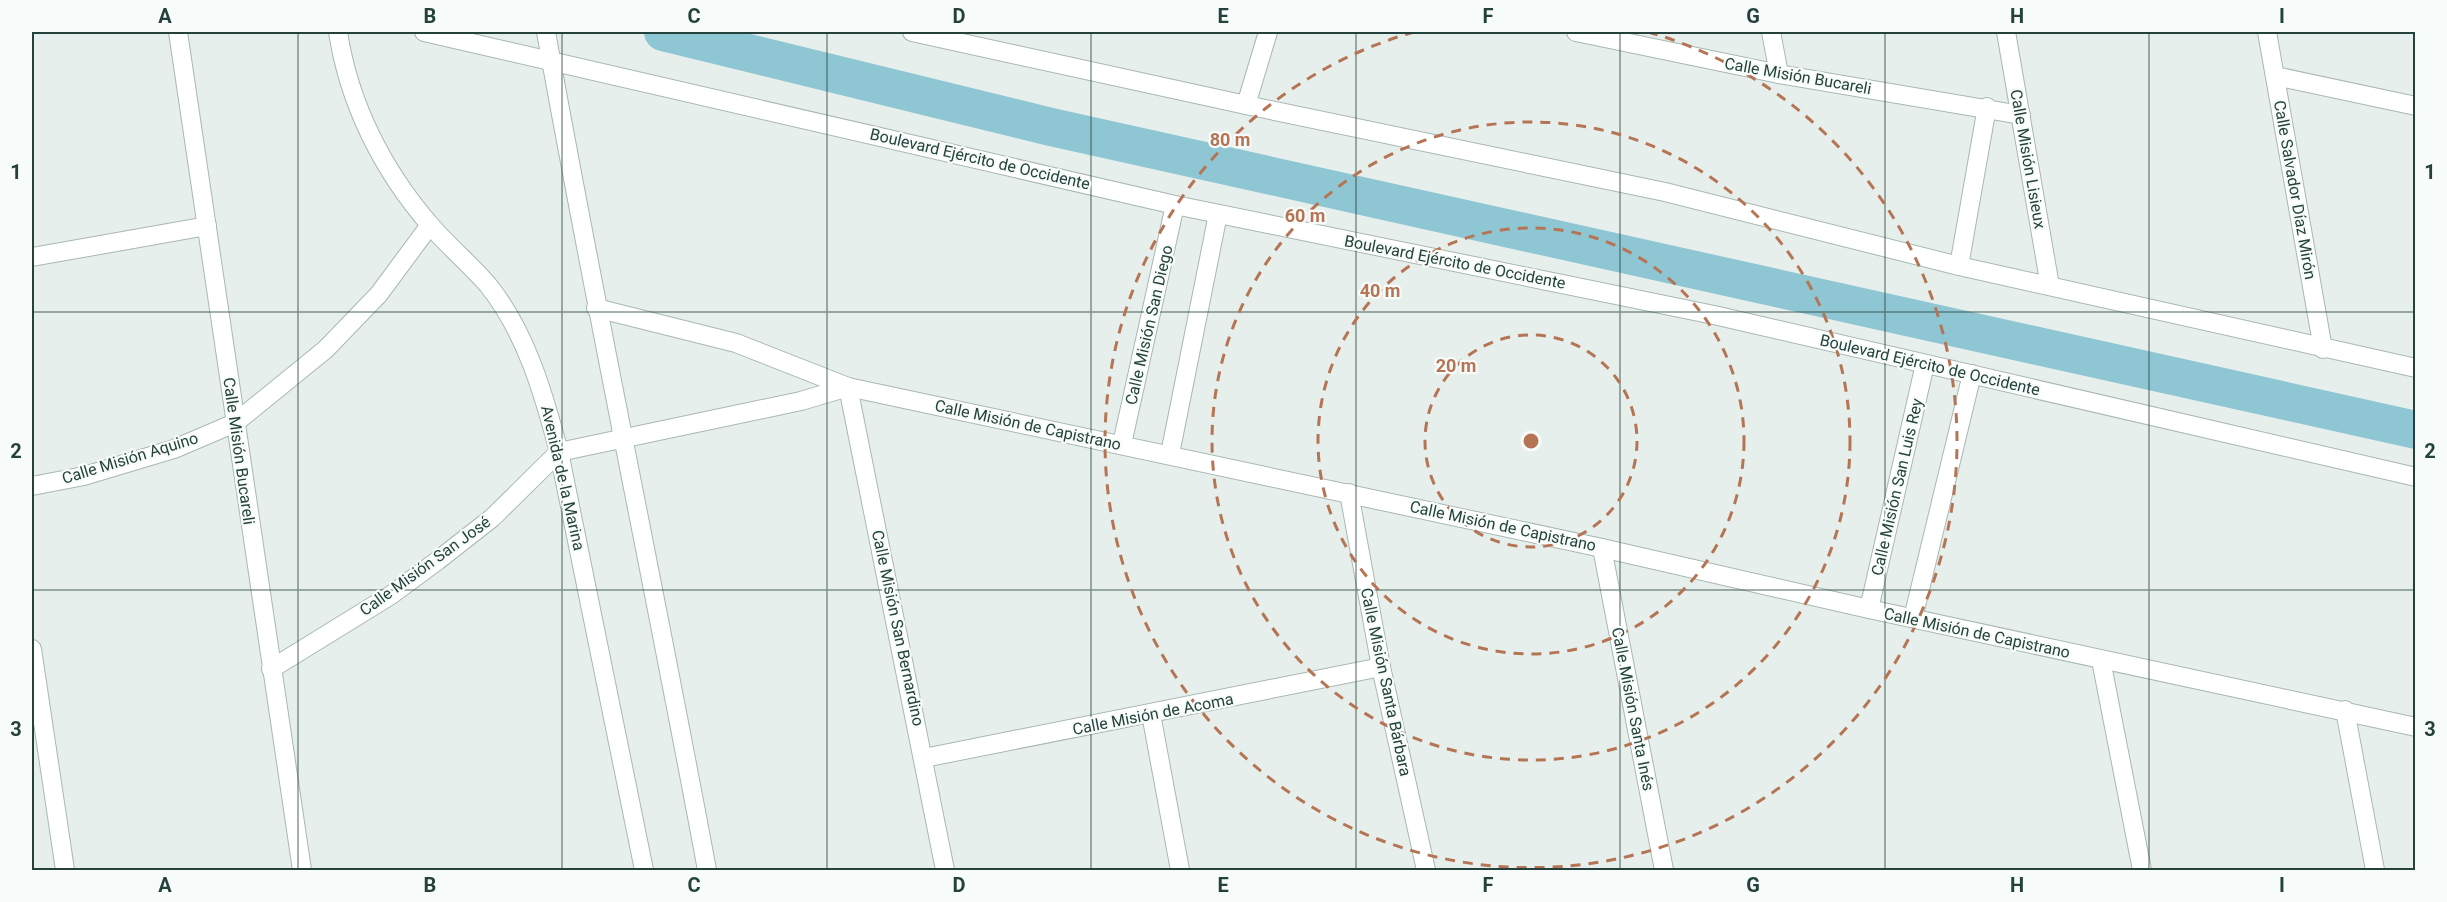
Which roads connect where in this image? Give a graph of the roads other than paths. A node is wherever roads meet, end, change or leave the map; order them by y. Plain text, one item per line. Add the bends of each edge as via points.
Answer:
1 (178, 32) edge
2 (338, 32) edge
3 (424, 32) edge
4 (912, 32) edge
5 (1268, 32) edge
6 (1576, 32) edge
7 (1771, 32) edge
8 (2006, 32) edge
9 (2267, 32) edge
10 (547, 33) edge
11 (552, 59) junction
12 (1779, 74) junction
13 (2275, 76) junction
14 (1246, 105) junction
15 (2415, 106) edge
16 (1987, 107) junction
17 (2022, 115) junction
18 (1175, 205) junction
19 (1218, 214) junction
20 (430, 225) junction
21 (207, 226) junction
22 (32, 257) edge
23 (1959, 266) junction
24 (2050, 286) junction
25 (596, 308) junction
26 (2323, 349) junction
27 (1925, 364) junction
28 (2415, 368) edge
29 (1972, 374) junction
30 (848, 387) junction
31 (235, 423) junction
32 (625, 437) junction
33 (1122, 444) junction
34 (560, 452) junction
35 (1170, 454) junction
36 (2415, 477) edge
37 (32, 486) edge
38 (1349, 493) junction
39 (1602, 548) junction
40 (1869, 609) junction
41 (1913, 618) junction
42 (32, 649) edge
43 (2101, 660) junction
44 (1381, 667) junction
45 (271, 669) junction
46 (2345, 710) junction
47 (1151, 714) junction
48 (2415, 727) edge
49 (924, 758) junction
50 (65, 870) edge
51 (302, 870) edge
52 (644, 870) edge
53 (707, 870) edge
54 (945, 870) edge
55 (1180, 870) edge
56 (1426, 870) edge
57 (1664, 870) edge
58 (2142, 870) edge
59 (2375, 870) edge

1 - 21 street, Calle Misión Bucareli
2 - 20 street, Avenida de la Marina via 355,100 381,158
3 - 11 street, Boulevard Ejército de Occidente
4 - 14 street
5 - 14 street
6 - 12 street, Calle Misión Bucareli
7 - 12 street
8 - 17 street, Calle Misión Lisieux
9 - 13 street, Calle Salvador Díaz Mirón
10 - 11 street
11 - 18 street, Boulevard Ejército de Occidente
11 - 25 street
12 - 16 street, Calle Misión Bucareli
13 - 15 street
13 - 26 street, Calle Salvador Díaz Mirón
14 - 23 street via 1665,192
16 - 17 street, Calle Misión Bucareli
16 - 23 street, Calle Misión Lisieux
17 - 24 street, Calle Misión Lisieux
18 - 19 street, Boulevard Ejército de Occidente
18 - 33 street, Calle Misión San Diego
19 - 27 street, Boulevard Ejército de Occidente via 1714,315
19 - 35 street
20 - 31 street, Calle Misión Aquino via 379,294 326,349
20 - 34 street, Avenida de la Marina via 489,286 520,338 543,392
21 - 22 street
21 - 31 street, Calle Misión Bucareli
23 - 24 street
24 - 26 street
25 - 30 street, Calle Misión de Capistrano via 736,343
25 - 32 street
26 - 28 street
27 - 29 street, Boulevard Ejército de Occidente
27 - 40 street, Calle Misión San Luis Rey
29 - 36 street, Boulevard Ejército de Occidente
29 - 41 street
30 - 32 street via 801,402
30 - 33 street, Calle Misión de Capistrano
30 - 49 street, Calle Misión San Bernardino
31 - 37 street, Calle Misión Aquino via 174,449 84,476
31 - 45 street, Calle Misión Bucareli
32 - 34 street
32 - 53 street
33 - 35 street, Calle Misión de Capistrano
34 - 45 street, Calle Misión San José via 492,518 437,561 391,595
34 - 52 street, Avenida de la Marina
35 - 38 street, Calle Misión de Capistrano
38 - 39 street, Calle Misión de Capistrano
38 - 44 street, Calle Misión Santa Bárbara
39 - 40 street, Calle Misión de Capistrano
39 - 57 street, Calle Misión Santa Inés
40 - 41 street, Calle Misión de Capistrano
41 - 43 street, Calle Misión de Capistrano
42 - 50 street
43 - 46 street, Calle Misión de Capistrano
43 - 58 street
44 - 47 street, Calle Misión de Acoma
44 - 56 street, Calle Misión Santa Bárbara
45 - 51 street, Calle Misión Bucareli
46 - 48 street, Calle Misión de Capistrano
46 - 59 street
47 - 49 street, Calle Misión de Acoma
47 - 55 street
49 - 54 street, Calle Misión San Bernardino

